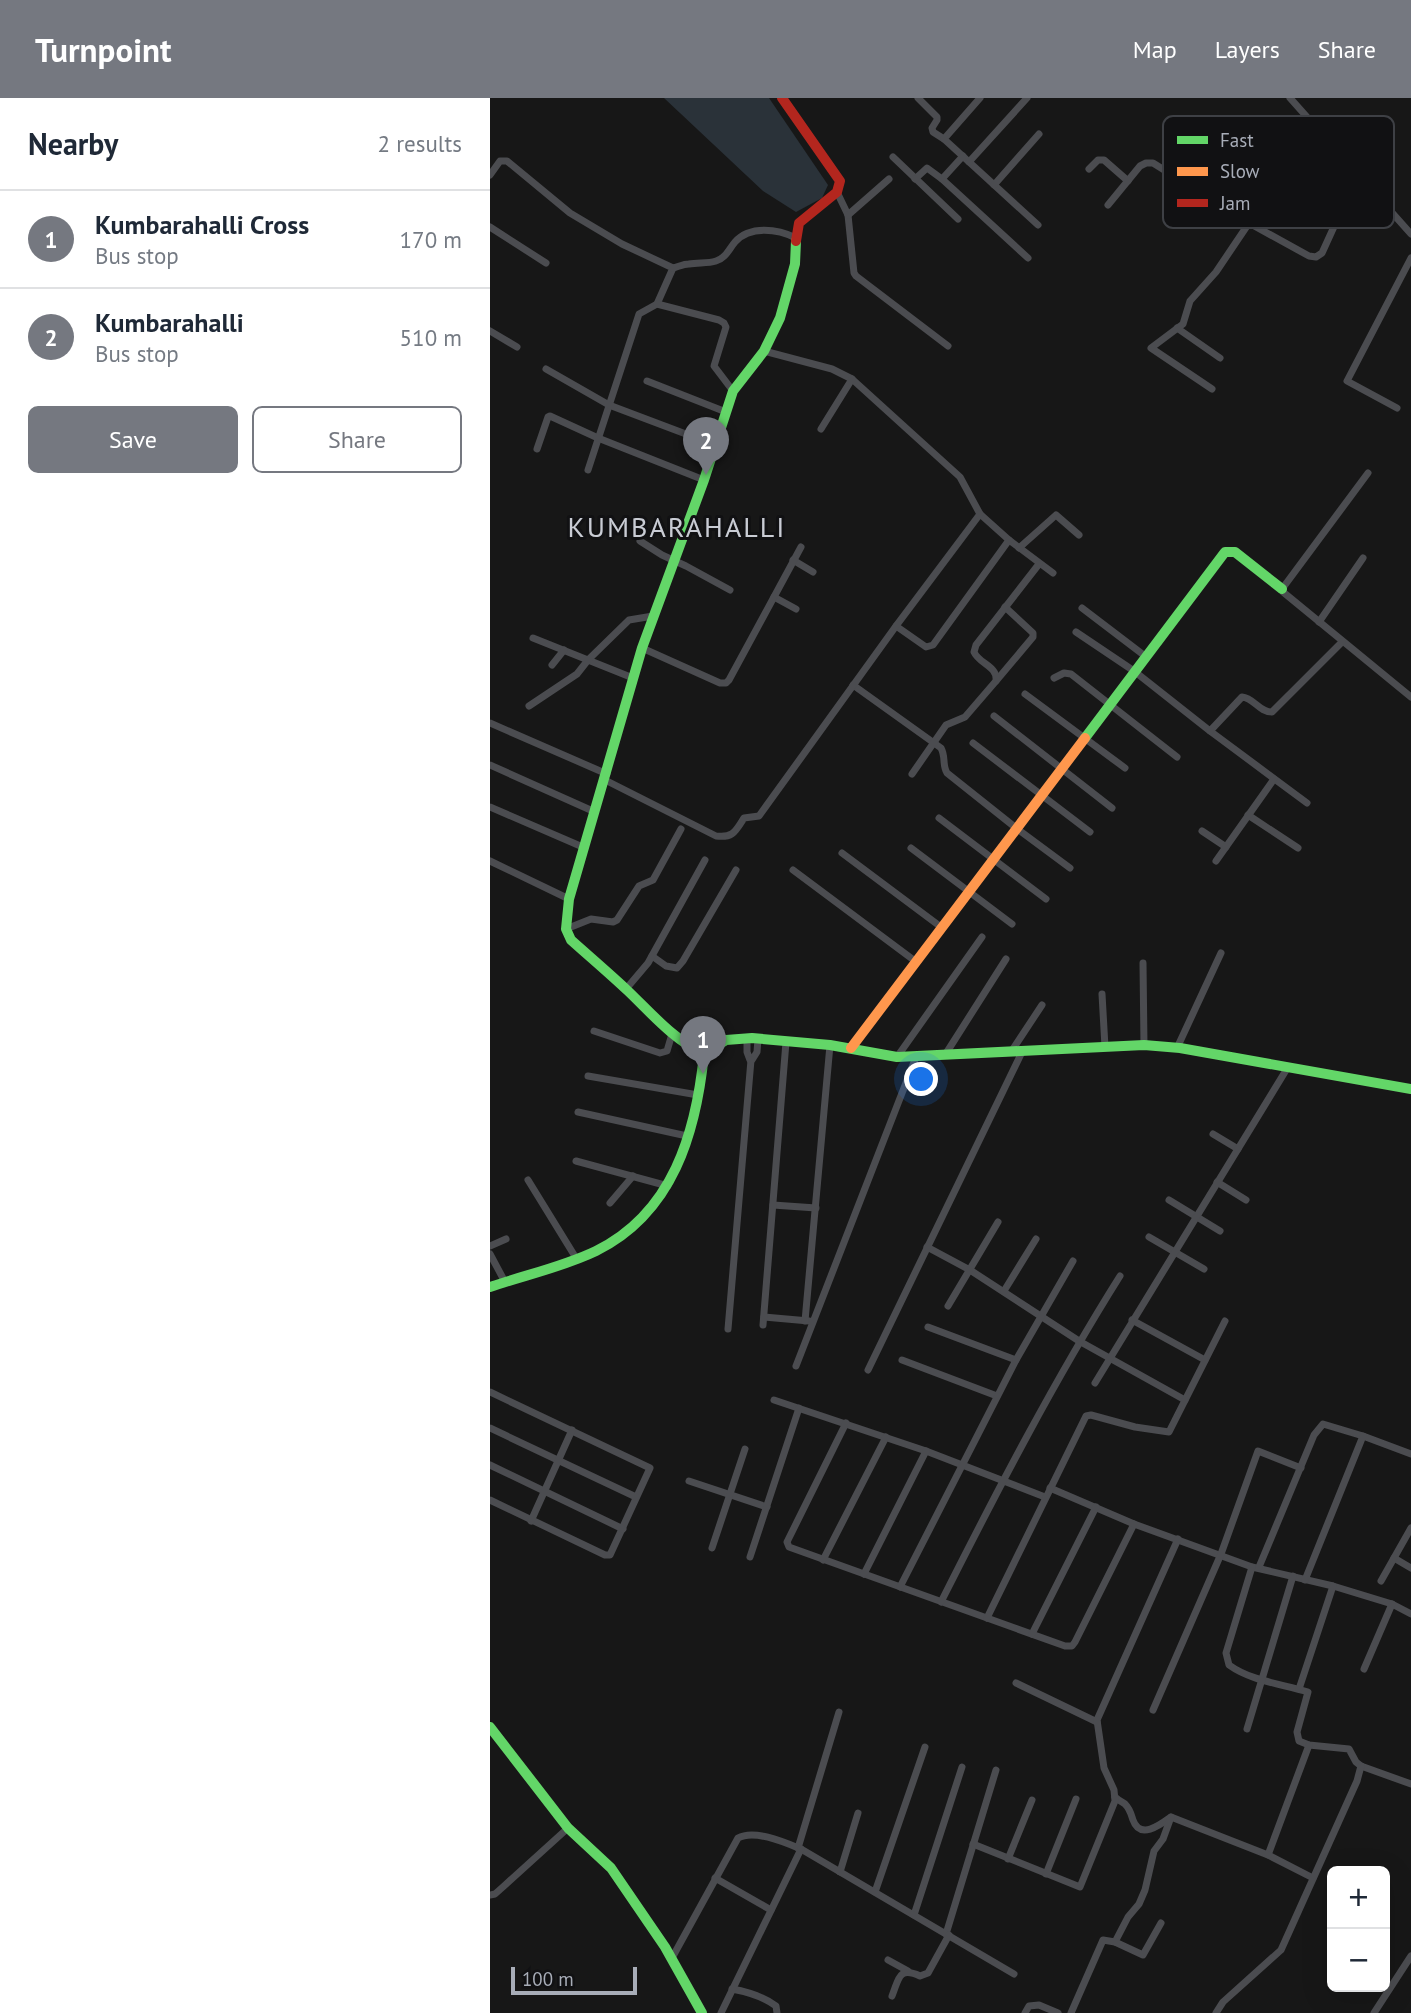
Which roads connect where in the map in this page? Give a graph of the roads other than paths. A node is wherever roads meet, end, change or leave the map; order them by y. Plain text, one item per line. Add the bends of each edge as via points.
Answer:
1 (782, 98) edge
2 (918, 98) edge
3 (980, 98) edge
4 (1027, 98) edge
5 (1290, 98) edge
6 (1306, 116) edge
7 (1039, 134) dead end
8 (944, 139) junction
9 (963, 156) junction
10 (893, 157) dead end
11 (969, 162) junction
12 (1089, 169) dead end
13 (1163, 169) edge
14 (490, 175) edge
15 (915, 178) junction
16 (888, 179) dead end
17 (942, 180) junction
18 (1128, 181) junction
19 (994, 185) junction
20 (837, 192) junction
21 (1108, 205) dead end
22 (848, 215) junction
23 (1394, 215) edge
24 (958, 219) dead end
25 (1038, 225) dead end
26 (490, 227) edge
27 (1246, 228) edge
28 (1258, 228) edge
29 (1333, 228) edge
30 (1411, 234) edge
31 (796, 239) junction
32 (1028, 258) dead end
33 (1411, 258) edge
34 (546, 263) dead end
35 (673, 268) junction
36 (657, 304) junction
37 (1180, 326) junction
38 (490, 331) edge
39 (948, 346) dead end
40 (517, 347) dead end
41 (764, 351) junction
42 (1220, 358) dead end
43 (546, 369) dead end
44 (852, 379) junction
45 (647, 381) dead end
46 (1212, 389) dead end
47 (733, 391) junction
48 (610, 405) junction
49 (1398, 408) dead end
50 (726, 412) junction
51 (821, 429) dead end
52 (598, 438) junction
53 (715, 445) junction
54 (537, 449) dead end
55 (588, 470) dead end
56 (1368, 473) dead end
57 (704, 480) junction
58 (980, 514) junction
59 (1079, 535) dead end
60 (1009, 540) junction
61 (640, 541) dead end
62 (801, 547) dead end
63 (1019, 548) junction
64 (1363, 558) dead end
65 (793, 560) junction
66 (674, 562) junction
67 (1039, 564) junction
68 (813, 572) dead end
69 (1053, 573) dead end
70 (1282, 589) junction
71 (730, 590) dead end
72 (774, 597) junction
73 (1005, 607) junction
74 (1082, 608) dead end
75 (796, 609) dead end
76 (653, 617) junction
77 (1319, 622) junction
78 (896, 625) junction
79 (1076, 632) dead end
80 (533, 638) dead end
81 (1342, 642) junction
82 (642, 648) junction
83 (564, 650) junction
84 (1145, 656) junction
85 (588, 660) junction
86 (552, 665) dead end
87 (1134, 671) junction
88 (633, 678) junction
89 (1054, 678) dead end
90 (996, 681) junction
91 (853, 685) junction
92 (1026, 694) dead end
93 (1411, 697) edge
94 (1110, 704) junction
95 (529, 706) dead end
96 (994, 716) dead end
97 (490, 723) edge
98 (1210, 732) junction
99 (1085, 738) junction
100 (933, 743) junction
101 (973, 744) dead end
102 (1177, 757) dead end
103 (490, 765) edge
104 (1125, 768) dead end
105 (1061, 769) junction
106 (912, 774) dead end
107 (606, 777) junction
108 (1274, 779) junction
109 (1041, 795) junction
110 (1307, 803) dead end
111 (490, 807) edge
112 (1112, 808) dead end
113 (595, 812) junction
114 (1248, 815) junction
115 (939, 818) dead end
116 (681, 828) dead end
117 (1016, 828) junction
118 (1202, 831) dead end
119 (1090, 832) dead end
120 (1226, 847) junction
121 (585, 848) junction
122 (911, 848) dead end
123 (1297, 848) dead end
124 (842, 853) dead end
125 (992, 859) junction
126 (705, 860) dead end
127 (490, 861) edge
128 (1216, 861) dead end
129 (1070, 868) dead end
130 (736, 870) dead end
131 (793, 870) dead end
132 (969, 891) junction
133 (569, 899) junction
134 (1046, 899) dead end
135 (1012, 924) dead end
136 (941, 927) junction
137 (566, 929) junction
138 (982, 937) dead end
139 (1221, 953) dead end
140 (652, 956) junction
141 (1006, 959) dead end
142 (915, 961) junction
143 (1143, 963) dead end
144 (626, 989) junction
145 (1102, 993) dead end
146 (1042, 1005) dead end
147 (594, 1031) dead end
148 (672, 1034) junction
149 (752, 1039) junction
150 (786, 1042) junction
151 (830, 1045) junction
152 (1144, 1045) junction
153 (851, 1048) junction
154 (1105, 1048) junction
155 (1177, 1048) junction
156 (1016, 1052) junction
157 (704, 1054) junction
158 (945, 1055) junction
159 (916, 1057) junction
160 (898, 1058) junction
161 (1288, 1067) junction
162 (587, 1076) dead end
163 (1411, 1088) edge
164 (698, 1095) junction
165 (578, 1112) dead end
166 (1213, 1135) dead end
167 (687, 1136) junction
168 (1238, 1149) junction
169 (576, 1161) dead end
170 (633, 1176) junction
171 (528, 1180) dead end
172 (1217, 1182) junction
173 (668, 1186) junction
174 (1169, 1200) dead end
175 (1247, 1200) dead end
176 (610, 1203) dead end
177 (773, 1205) junction
178 (816, 1208) junction
179 (1196, 1216) junction
180 (998, 1223) dead end
181 (1220, 1231) dead end
182 (1149, 1237) dead end
183 (506, 1239) dead end
184 (1036, 1239) dead end
185 (490, 1246) edge
186 (927, 1247) junction
187 (1174, 1251) junction
188 (490, 1254) edge
189 (576, 1258) junction
190 (1073, 1262) dead end
191 (1204, 1269) dead end
192 (970, 1270) junction
193 (1120, 1276) dead end
194 (505, 1282) junction
195 (490, 1287) edge
196 (1004, 1292) junction
197 (948, 1306) dead end
198 (1042, 1315) junction
199 (1132, 1320) junction
200 (809, 1321) junction
201 (1225, 1321) dead end
202 (928, 1327) dead end
203 (728, 1329) dead end
204 (1079, 1340) junction
205 (1110, 1357) junction
206 (902, 1360) dead end
207 (1016, 1360) junction
208 (1205, 1360) junction
209 (796, 1366) dead end
210 (868, 1370) dead end
211 (1095, 1383) dead end
212 (491, 1395) edge
213 (997, 1396) junction
214 (774, 1400) dead end
215 (1185, 1400) junction
216 (799, 1408) junction
217 (846, 1423) junction
218 (490, 1428) edge
219 (572, 1430) junction
220 (1363, 1436) junction
221 (886, 1437) junction
222 (745, 1449) dead end
223 (926, 1451) junction
224 (1411, 1454) edge
225 (558, 1460) junction
226 (490, 1465) edge
227 (963, 1466) junction
228 (1301, 1468) junction
229 (689, 1481) dead end
230 (1002, 1481) junction
231 (1050, 1488) junction
232 (545, 1490) junction
233 (730, 1495) junction
234 (636, 1497) junction
235 (1045, 1497) junction
236 (490, 1500) edge
237 (767, 1507) junction
238 (1096, 1507) junction
239 (531, 1521) junction
240 (1134, 1524) junction
241 (1411, 1528) edge
242 (623, 1529) junction
243 (1178, 1539) junction
244 (712, 1548) dead end
245 (1221, 1554) junction
246 (750, 1557) dead end
247 (1394, 1558) junction
248 (823, 1560) junction
249 (1255, 1567) junction
250 (1411, 1568) edge
251 (864, 1574) junction
252 (1293, 1576) junction
253 (1304, 1580) junction
254 (1381, 1581) dead end
255 (1333, 1586) junction
256 (900, 1587) junction
257 (941, 1602) junction
258 (1392, 1604) junction
259 (1411, 1614) edge
260 (987, 1618) junction
261 (1032, 1634) junction
262 (1364, 1669) dead end
263 (1260, 1679) junction
264 (1016, 1683) dead end
265 (1299, 1689) junction
266 (1153, 1710) dead end
267 (839, 1712) dead end
268 (1097, 1723) junction
269 (490, 1727) edge
270 (1247, 1729) dead end
271 (1309, 1745) junction
272 (925, 1747) dead end
273 (1362, 1766) junction
274 (962, 1767) dead end
275 (996, 1770) dead end
276 (1411, 1784) edge
277 (1115, 1797) junction
278 (1076, 1799) dead end
279 (1032, 1801) dead end
280 (858, 1813) dead end
281 (1171, 1817) junction
282 (568, 1828) junction
283 (974, 1844) junction
284 (799, 1848) junction
285 (1268, 1854) junction
286 (1008, 1859) junction
287 (840, 1872) junction
288 (1046, 1874) junction
289 (715, 1878) junction
290 (1313, 1878) junction
291 (875, 1892) junction
292 (490, 1895) edge
293 (771, 1910) junction
294 (914, 1915) junction
295 (1161, 1923) dead end
296 (947, 1934) junction
297 (1115, 1942) junction
298 (1411, 1956) edge
299 (672, 1958) junction
300 (888, 1960) dead end
301 (909, 1971) junction
302 (1014, 1973) dead end
303 (732, 1989) junction
304 (892, 1996) dead end
305 (702, 2013) edge
306 (721, 2013) edge
307 (777, 2013) edge
308 (1025, 2013) edge
309 (1058, 2013) edge
310 (1071, 2013) edge
311 (1216, 2013) edge
312 (1374, 2013) edge

1 - 20 street via 840,181
2 - 8 street via 937,117 933,132
3 - 8 street
4 - 11 street
5 - 6 street
7 - 19 street
8 - 9 street
9 - 11 street
9 - 17 street
10 - 15 street
11 - 19 street
12 - 18 street via 1104,160
13 - 18 street via 1146,163
14 - 35 street via 500,161 507,161 570,213
15 - 17 street via 927,168
15 - 24 street
16 - 22 street
17 - 32 street
18 - 21 street
19 - 25 street
20 - 22 street
20 - 31 street via 799,223
22 - 39 street via 856,276
23 - 30 street
26 - 34 street
27 - 37 street via 1190,300
28 - 29 street via 1316,257
31 - 35 street via 783,231 755,231 744,234 718,261
31 - 41 street via 780,318
33 - 49 street via 1347,381
35 - 36 street
36 - 47 street via 724,323 714,366
36 - 48 street via 639,314
37 - 42 street
37 - 46 street via 1151,348
38 - 40 street
41 - 44 street
41 - 47 street
43 - 48 street
44 - 51 street
44 - 58 street via 960,477
45 - 50 street
47 - 50 street
48 - 52 street
48 - 53 street
50 - 53 street
52 - 54 street via 549,416
52 - 55 street
52 - 57 street
53 - 57 street
56 - 70 street
57 - 66 street
58 - 60 street
58 - 78 street
59 - 63 street via 1056,515
60 - 63 street
60 - 78 street via 933,645 926,647
61 - 66 street
62 - 65 street
63 - 67 street
64 - 77 street
65 - 68 street
65 - 72 street
66 - 71 street
66 - 76 street
67 - 69 street
67 - 73 street
70 - 77 street
70 - 84 street via 1235,552 1225,552
72 - 75 street
72 - 82 street via 726,683
73 - 90 street via 974,652 995,671
73 - 90 street via 1033,637
74 - 84 street
76 - 82 street
76 - 85 street via 629,620
77 - 81 street
78 - 91 street
79 - 87 street
80 - 83 street
81 - 93 street
81 - 98 street via 1272,712 1242,697
82 - 88 street
83 - 85 street
83 - 86 street
84 - 87 street
85 - 88 street
85 - 95 street via 577,674
87 - 94 street
87 - 98 street
88 - 107 street
89 - 94 street via 1071,674
90 - 100 street via 965,717 946,725
91 - 100 street
91 - 107 street via 759,816 744,818 726,837 716,836
92 - 99 street
94 - 99 street
94 - 102 street
96 - 105 street
97 - 107 street
98 - 108 street
99 - 104 street
99 - 105 street
100 - 106 street
100 - 117 street via 944,753 947,773
101 - 109 street
103 - 113 street
105 - 109 street
105 - 112 street
107 - 113 street
108 - 110 street
108 - 114 street
109 - 117 street
109 - 119 street
111 - 121 street
113 - 121 street
114 - 120 street
114 - 123 street
115 - 125 street
116 - 137 street via 653,880 639,886 617,920 591,919
117 - 125 street
117 - 129 street
118 - 120 street
120 - 128 street
121 - 133 street
122 - 132 street
124 - 136 street
125 - 132 street
125 - 134 street
126 - 140 street
127 - 133 street
130 - 140 street via 677,968
131 - 142 street
132 - 135 street
132 - 136 street
133 - 137 street
136 - 142 street
137 - 144 street via 571,940
138 - 160 street
139 - 155 street
140 - 144 street
141 - 158 street
142 - 153 street
143 - 152 street
144 - 148 street
145 - 154 street
146 - 156 street
147 - 148 street via 660,1053 667,1051
148 - 157 street
149 - 150 street
149 - 157 street via 726,1040
149 - 203 street via 747,1052 751,1060
150 - 151 street
150 - 177 street
151 - 153 street
151 - 178 street
152 - 154 street
152 - 155 street
153 - 160 street
154 - 156 street
155 - 161 street
156 - 158 street
156 - 186 street
157 - 164 street
158 - 159 street
159 - 160 street
159 - 200 street
161 - 163 street
161 - 168 street
162 - 164 street
164 - 167 street
165 - 167 street
166 - 168 street
167 - 173 street
168 - 172 street
169 - 170 street
170 - 173 street
170 - 176 street
171 - 189 street
172 - 175 street
172 - 179 street
173 - 189 street via 650,1209 611,1242
174 - 179 street
177 - 178 street
177 - 200 street via 764,1321
178 - 200 street
179 - 181 street
179 - 187 street
180 - 192 street
182 - 187 street
183 - 185 street
184 - 196 street
186 - 192 street
186 - 210 street
187 - 191 street
187 - 199 street
188 - 194 street
189 - 194 street
190 - 198 street
192 - 196 street
192 - 197 street
193 - 204 street
194 - 195 street
196 - 198 street
198 - 204 street
198 - 207 street
199 - 205 street
199 - 208 street
200 - 209 street
201 - 208 street
202 - 207 street
204 - 205 street
204 - 230 street
205 - 211 street
205 - 215 street
206 - 213 street
207 - 213 street
208 - 215 street
212 - 219 street
213 - 227 street
214 - 216 street
215 - 231 street via 1167,1432 1086,1416
216 - 217 street
216 - 237 street
217 - 221 street
217 - 248 street via 787,1542 789,1547
218 - 225 street
219 - 225 street
219 - 234 street via 649,1466
220 - 224 street
220 - 228 street via 1322,1424
220 - 253 street
221 - 223 street
221 - 248 street
222 - 233 street
223 - 227 street
223 - 251 street
225 - 232 street
225 - 234 street
226 - 232 street
227 - 230 street
227 - 256 street
228 - 245 street via 1258,1451
228 - 249 street
229 - 233 street
230 - 235 street
230 - 257 street
231 - 235 street
231 - 238 street
232 - 239 street
232 - 242 street
233 - 237 street
233 - 244 street
234 - 242 street
235 - 260 street
236 - 239 street
237 - 246 street
238 - 240 street
238 - 261 street
239 - 242 street via 605,1555 613,1552
240 - 243 street
240 - 261 street via 1072,1646
241 - 247 street
243 - 245 street
243 - 268 street
245 - 249 street
245 - 266 street
247 - 250 street
247 - 254 street
248 - 251 street
249 - 252 street
249 - 263 street via 1226,1653 1228,1665
251 - 256 street
252 - 253 street
252 - 263 street
253 - 255 street
255 - 258 street
255 - 265 street
256 - 257 street
257 - 260 street
258 - 259 street
258 - 262 street
260 - 261 street
263 - 265 street
263 - 270 street
264 - 268 street
265 - 271 street via 1308,1693 1297,1737
267 - 284 street
268 - 277 street via 1104,1768
269 - 282 street
271 - 273 street via 1349,1749
271 - 285 street
272 - 291 street
273 - 276 street
273 - 290 street
274 - 294 street
275 - 283 street
277 - 281 street via 1126,1805 1140,1829 1157,1828
277 - 288 street via 1080,1887
278 - 288 street
279 - 286 street
280 - 287 street
281 - 285 street
281 - 297 street via 1154,1851 1139,1904
282 - 292 street
282 - 299 street via 611,1868
283 - 286 street
283 - 296 street
284 - 287 street
284 - 289 street via 778,1839 741,1835
284 - 293 street
285 - 290 street
286 - 288 street
287 - 291 street
289 - 293 street
289 - 299 street
290 - 311 street via 1281,1950
291 - 294 street
293 - 303 street
294 - 296 street
295 - 297 street via 1143,1955
296 - 301 street via 928,1973 920,1976
296 - 302 street
297 - 310 street via 1103,1940
298 - 312 street
299 - 305 street
300 - 301 street
301 - 304 street via 901,1974
303 - 306 street
303 - 307 street via 769,2001
308 - 309 street via 1036,2004

